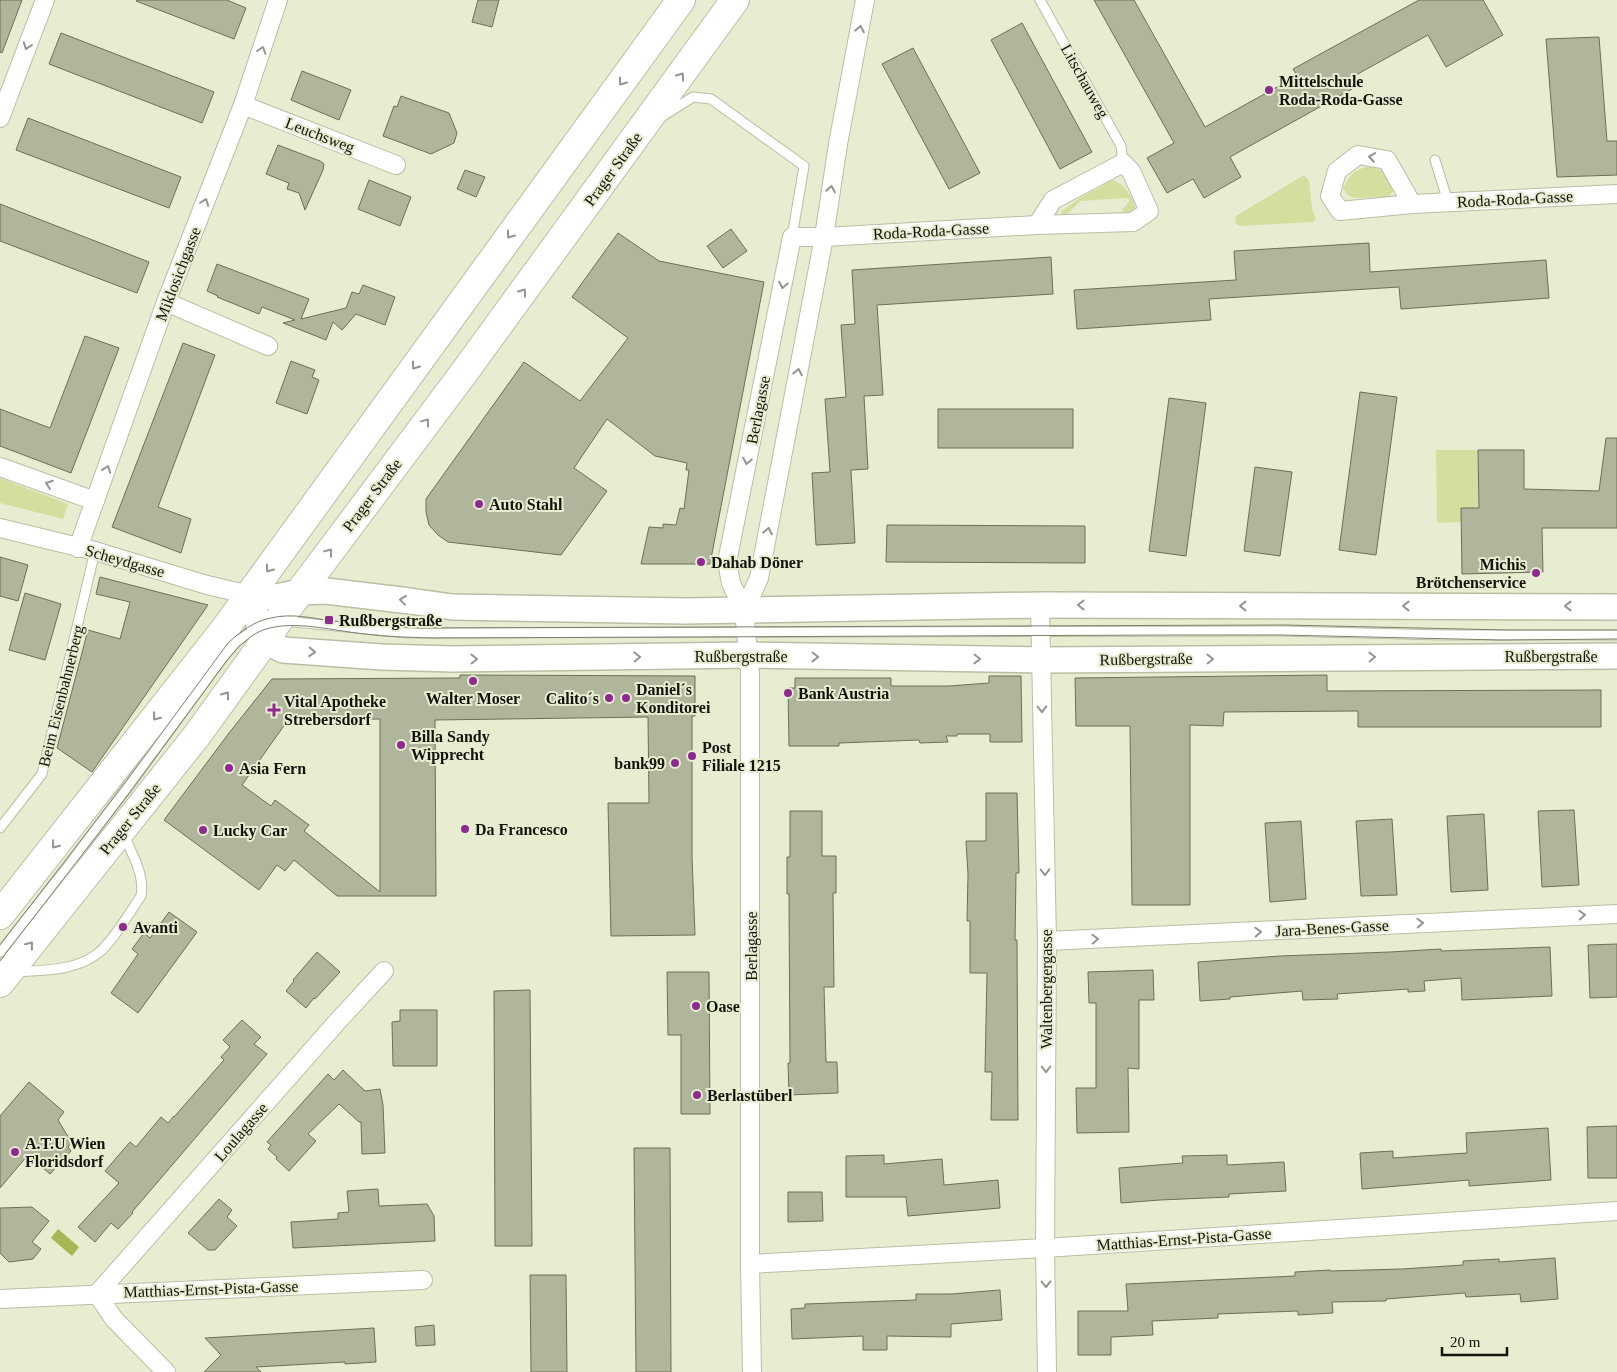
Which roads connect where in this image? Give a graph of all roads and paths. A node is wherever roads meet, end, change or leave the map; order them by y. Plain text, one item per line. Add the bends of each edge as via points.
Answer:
1 (45, 0) edge
2 (278, 0) edge
3 (681, 0) edge
4 (735, 0) edge
5 (865, 0) edge
6 (1040, 0) edge
7 (243, 105) junction
8 (0, 118) edge
9 (642, 129) junction
10 (1434, 160) dead end
11 (1123, 163) junction
12 (396, 165) dead end
13 (1617, 194) edge
14 (1448, 202) junction
15 (1412, 204) junction
16 (1037, 225) junction
17 (792, 237) junction
18 (824, 237) junction
19 (166, 302) junction
20 (268, 346) dead end
21 (0, 466) edge
22 (95, 501) junction
23 (0, 528) edge
24 (87, 550) junction
25 (300, 592) junction
26 (250, 595) junction
27 (1040, 605) junction
28 (1617, 606) edge
29 (267, 630) junction
30 (1041, 631) junction
31 (746, 633) junction
32 (1617, 635) edge
33 (1617, 656) edge
34 (1042, 660) junction
35 (0, 828) edge
36 (122, 830) junction
37 (1617, 914) edge
38 (0, 915) edge
39 (1046, 941) junction
40 (3, 969) edge
41 (384, 971) dead end
42 (1617, 1211) edge
43 (1045, 1248) junction
44 (750, 1264) junction
45 (422, 1280) dead end
46 (97, 1294) junction
47 (0, 1299) edge
48 (166, 1372) edge
49 (752, 1372) edge
50 (1046, 1372) edge

1 -> 8 street
7 -> 2 street, Miklosichgasse
3 -> 26 main road
9 -> 4 main road, Prager Straße
18 -> 5 street, Berlagasse
6 - 11 lane, Litschauweg via 1121,146
7 - 12 street, Leuchsweg
19 -> 7 street, Miklosichgasse
9 - 17 lane via 693,97 712,99 804,166
25 -> 9 main road, Prager Straße
10 - 14 lane
11 - 16 street via 1052,200
11 - 16 street, Roda-Roda-Gasse via 1131,171 1149,211 1133,222
13 - 14 street, Roda-Roda-Gasse
14 - 15 street, Roda-Roda-Gasse
15 -> 15 street, Roda-Roda-Gasse via 1387,160 1358,155 1338,171 1330,196 1340,211
16 - 18 street, Roda-Roda-Gasse
17 - 18 street
17 -> 31 street, Berlagasse via 727,562
31 -> 18 street, Berlagasse
19 - 20 street
22 -> 19 street, Miklosichgasse
22 -> 21 street
22 - 24 street, Miklosichgasse
23 - 24 street, Scheydgasse
24 - 26 street, Scheydgasse
24 - 35 lane, Beim Eisenbahnerberg via 42,774
25 - 26 street, Rußbergstraße via 276,596
25 - 29 main road, Prager Straße
31 -> 25 street, Rußbergstraße via 452,607 326,591
26 - 29 street
26 -> 38 main road
28 -> 27 street, Rußbergstraße
27 - 30 street, Waltenbergergasse
27 - 31 street, Rußbergstraße
29 - 31 street, Rußbergstraße via 283,650 452,659
36 -> 29 main road, Prager Straße via 198,734
29 - 40 lane via 245,634 218,664 76,856
30 - 31 lane
30 - 32 lane via 1281,630 1442,636
30 - 34 street, Waltenbergergasse
31 -> 34 street, Rußbergstraße
31 - 44 street, Berlagasse via 750,673
34 -> 33 street, Rußbergstraße
34 -> 39 street, Waltenbergergasse
40 -> 36 main road, Prager Straße
36 - 40 lane via 143,886 141,896 105,947 74,966 42,970
39 -> 37 street, Jara-Benes-Gasse
39 -> 43 street, Waltenbergergasse
41 - 46 street, Loulagasse
42 - 43 street, Matthias-Ernst-Pista-Gasse
43 - 44 street, Matthias-Ernst-Pista-Gasse
43 -> 50 street, Waltenbergergasse
44 - 49 street, Berlagasse
45 - 46 street, Matthias-Ernst-Pista-Gasse
46 - 47 street, Matthias-Ernst-Pista-Gasse
46 - 48 street via 114,1319

